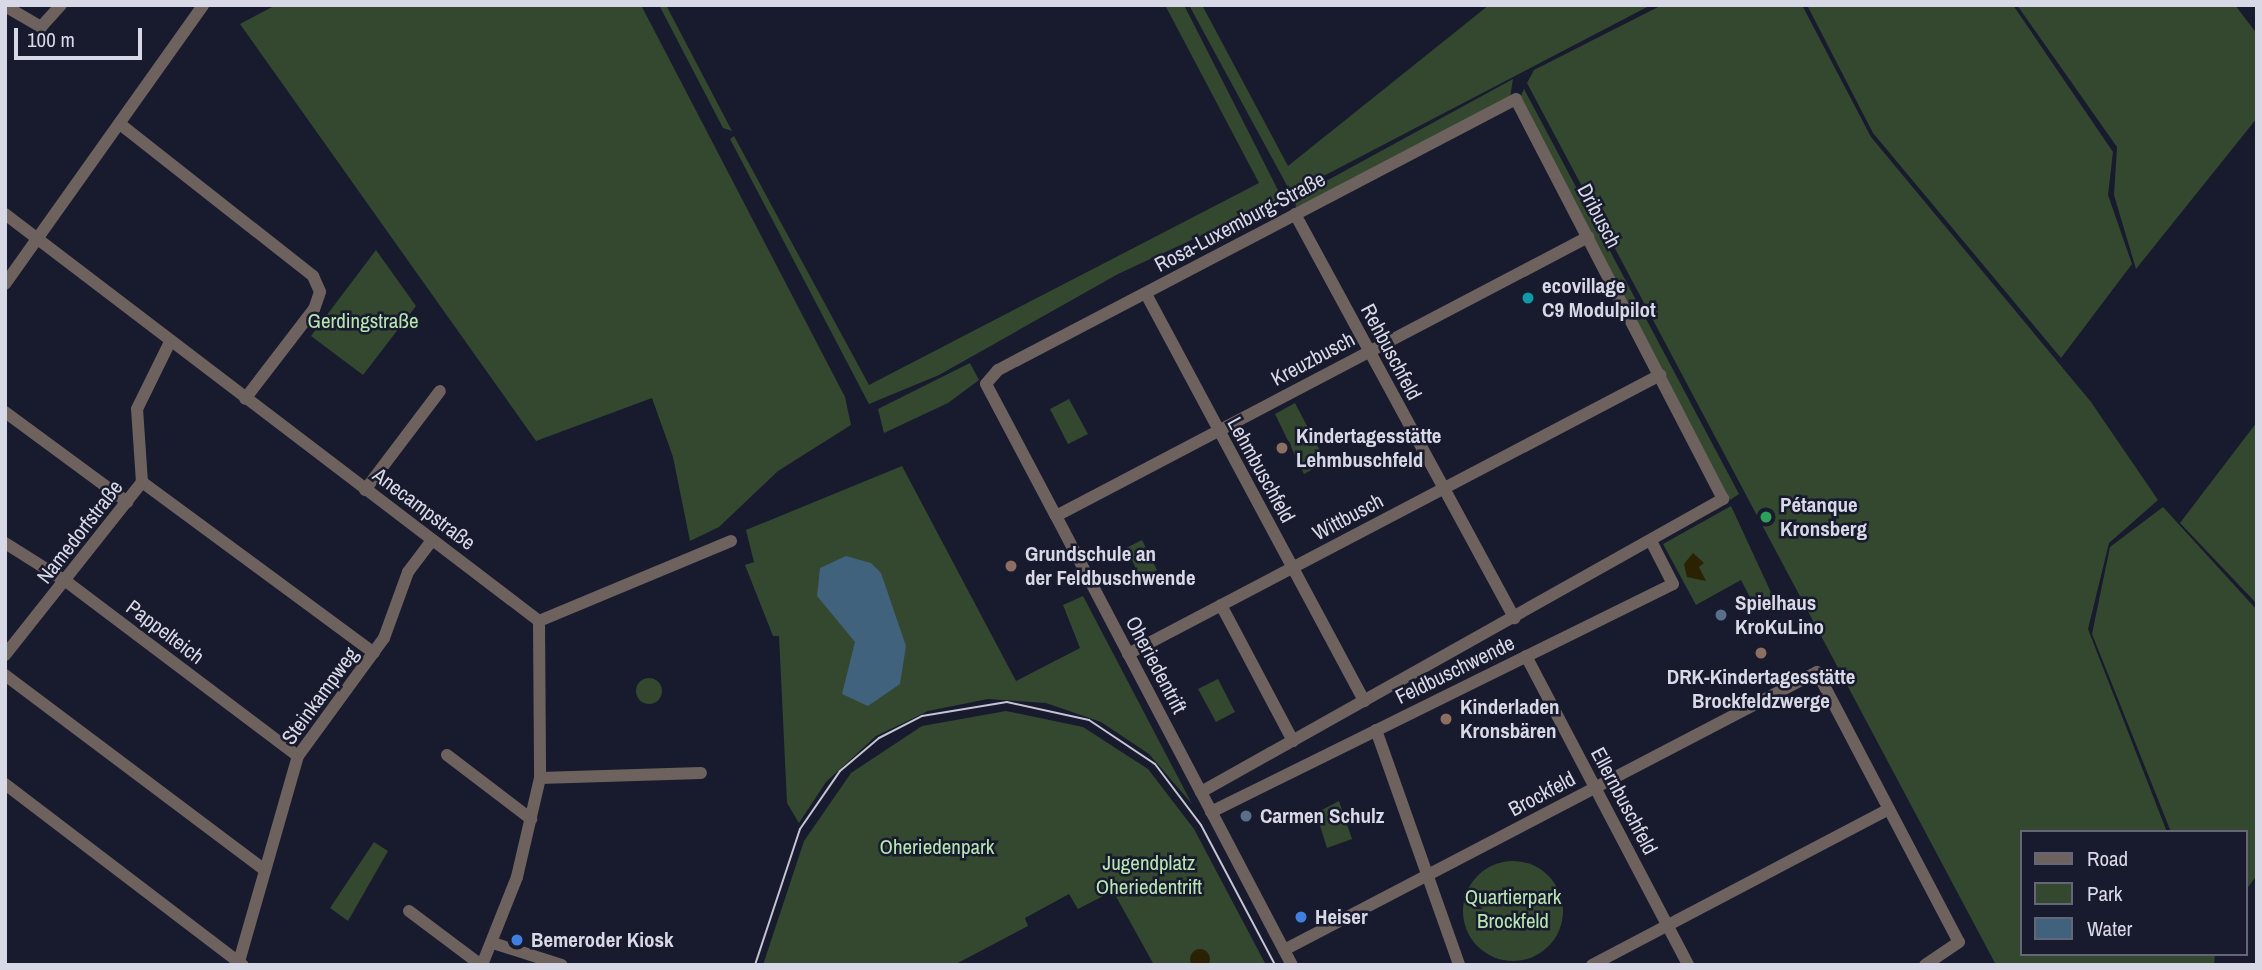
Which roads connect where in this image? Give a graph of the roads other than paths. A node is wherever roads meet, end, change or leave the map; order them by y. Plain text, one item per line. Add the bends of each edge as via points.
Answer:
1 (61, 5) edge
2 (203, 5) edge
3 (5, 6) edge
4 (1516, 99) joint
5 (120, 124) junction
6 (5, 214) edge
7 (1295, 214) junction
8 (1588, 237) junction
9 (39, 238) junction
10 (5, 284) edge
11 (1146, 294) junction
12 (170, 342) junction
13 (1369, 351) junction
14 (1660, 375) junction
15 (986, 384) joint
16 (440, 391) dead end
17 (245, 399) junction
18 (5, 412) edge
19 (1218, 432) junction
20 (142, 482) junction
21 (1445, 488) junction
22 (365, 490) junction
23 (1723, 499) joint
24 (127, 502) junction
25 (1056, 516) junction
26 (432, 540) junction
27 (731, 541) dead end
28 (1651, 541) junction
29 (5, 543) edge
30 (1293, 568) junction
31 (67, 582) junction
32 (1221, 606) junction
33 (1514, 618) junction
34 (539, 621) junction
35 (374, 653) junction
36 (5, 654) edge
37 (1128, 654) junction
38 (1526, 656) junction
39 (5, 675) edge
40 (1364, 701) junction
41 (1376, 730) junction
42 (1293, 741) junction
43 (447, 755) dead end
44 (298, 756) junction
45 (701, 773) dead end
46 (540, 778) junction
47 (5, 784) edge
48 (1595, 788) junction
49 (1201, 792) junction
50 (1888, 809) junction
51 (1212, 812) junction
52 (531, 818) junction
53 (265, 870) junction
54 (1428, 875) junction
55 (409, 911) dead end
56 (1668, 925) junction
57 (493, 943) junction
58 (1284, 950) junction
59 (240, 964) edge
60 (482, 965) edge
61 (562, 965) edge
62 (1292, 965) edge
63 (1459, 965) edge
64 (1592, 965) edge
65 (1688, 965) edge
66 (1925, 965) edge

1 - 3 street via 41,27
2 - 5 street
4 - 7 street, Rosa-Luxemburg-Straße
4 - 8 street, Dribusch
5 - 9 street
5 - 17 street via 313,276 320,292 314,309
6 - 9 street, Anecampstraße
7 - 11 street, Rosa-Luxemburg-Straße
7 - 13 street, Rehbuschfeld
8 - 13 street, Kreuzbusch
8 - 14 street, Dribusch
9 - 10 street
9 - 12 street, Anecampstraße
11 - 15 street, Rosa-Luxemburg-Straße via 998,370
11 - 19 street, Lehmbuschfeld
12 - 17 street, Anecampstraße
12 - 20 street, Namedorfstraße via 137,409
13 - 19 street, Kreuzbusch
13 - 21 street, Rehbuschfeld
14 - 21 street, Wittbusch
14 - 23 street, Dribusch
15 - 25 street, Oheriedentrift
16 - 22 street
17 - 22 street, Anecampstraße
18 - 24 street
19 - 25 street, Kreuzbusch
19 - 30 street, Lehmbuschfeld
20 - 24 street, Namedorfstraße
20 - 35 street
21 - 30 street, Wittbusch
21 - 33 street, Rehbuschfeld
22 - 26 street, Anecampstraße
23 - 28 street, Feldbuschwende
24 - 31 street, Namedorfstraße
25 - 37 street, Oheriedentrift
26 - 34 street, Anecampstraße
26 - 35 street, Steinkampweg via 408,572
27 - 34 street
28 - 33 street, Feldbuschwende
28 - 38 street, Feldbuschwende via 1673,583
29 - 31 street, Pappelteich
30 - 32 street, Wittbusch
30 - 40 street, Lehmbuschfeld
31 - 36 street, Namedorfstraße
31 - 44 street, Pappelteich
32 - 37 street, Wittbusch
32 - 42 street
33 - 40 street, Feldbuschwende
34 - 46 street
35 - 44 street, Steinkampweg
37 - 49 street, Oheriedentrift
38 - 41 street, Feldbuschwende
38 - 48 street, Ellernbuschfeld
39 - 53 street
40 - 42 street, Feldbuschwende
41 - 51 street, Feldbuschwende
41 - 54 street
42 - 49 street, Feldbuschwende
43 - 52 street
44 - 53 street, Steinkampweg
45 - 46 street
46 - 52 street
47 - 59 street
48 - 50 street, Brockfeld via 1817,672
48 - 54 street, Brockfeld
48 - 56 street, Ellernbuschfeld
49 - 51 street, Oheriedentrift
50 - 56 street
50 - 66 street via 1958,947
51 - 58 street, Oheriedentrift
52 - 57 street
53 - 59 street, Steinkampweg
54 - 58 street, Brockfeld
54 - 63 street
55 - 60 street
56 - 64 street
56 - 65 street, Ellernbuschfeld
57 - 60 street
57 - 61 street
58 - 62 street, Oheriedentrift

